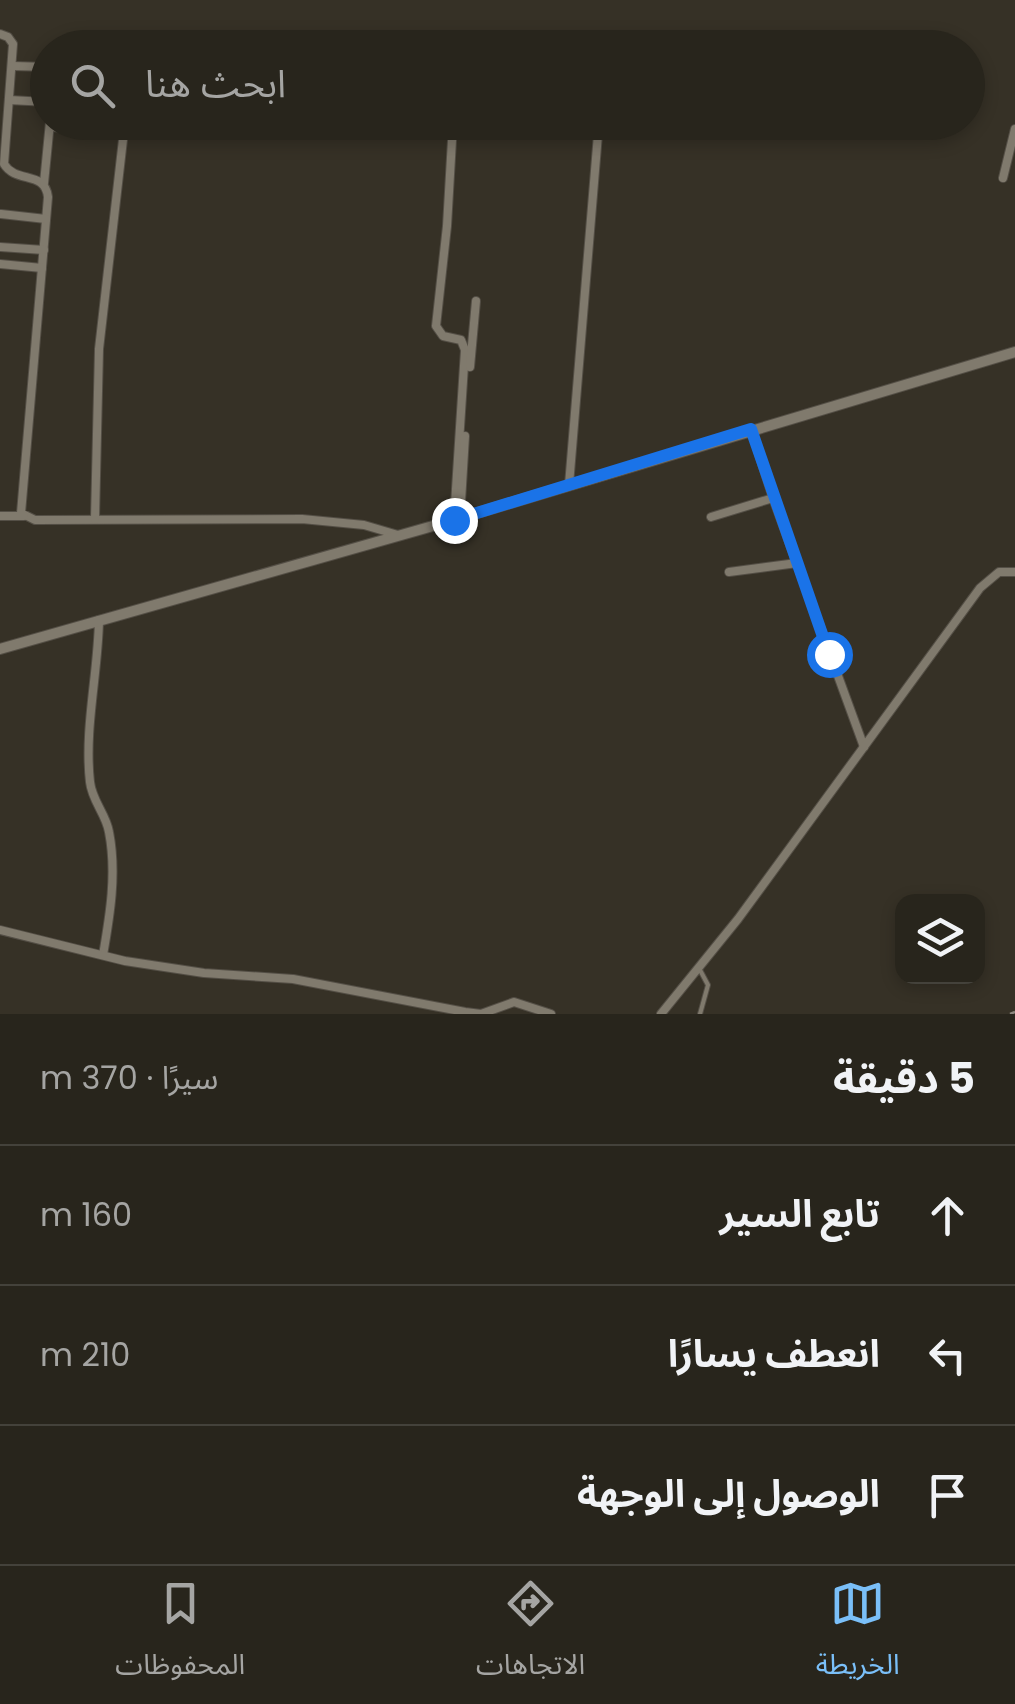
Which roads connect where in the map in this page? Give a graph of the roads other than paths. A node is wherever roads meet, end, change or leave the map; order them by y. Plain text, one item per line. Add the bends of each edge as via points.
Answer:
1 (0, 34) edge
2 (12, 66) junction
3 (30, 66) edge
4 (9, 100) junction
5 (30, 101) edge
6 (1015, 129) edge
7 (48, 140) edge
8 (123, 140) edge
9 (452, 140) edge
10 (598, 140) edge
11 (1004, 178) dead end
12 (44, 183) junction
13 (1, 214) edge
14 (46, 219) junction
15 (0, 247) edge
16 (44, 250) junction
17 (0, 264) edge
18 (42, 268) junction
19 (476, 302) dead end
20 (1015, 352) edge
21 (751, 429) junction
22 (569, 485) junction
23 (773, 498) junction
24 (0, 516) edge
25 (24, 516) junction
26 (711, 517) dead end
27 (95, 519) junction
28 (457, 519) junction
29 (398, 535) junction
30 (797, 564) junction
31 (729, 572) dead end
32 (1015, 572) edge
33 (99, 620) junction
34 (0, 649) edge
35 (864, 748) junction
36 (0, 930) edge
37 (103, 955) junction
38 (700, 970) junction
39 (550, 1014) edge
40 (661, 1014) edge
41 (700, 1014) edge

1 - 2 street via 13,44
2 - 3 street
2 - 4 street
4 - 5 street
4 - 12 street via 4,164 15,176
6 - 11 street
7 - 12 street
8 - 27 street via 99,348
9 - 28 street via 436,326 461,340 465,350
10 - 22 street
12 - 14 street
13 - 14 street
14 - 16 street
15 - 16 street
16 - 18 street
17 - 18 street
18 - 25 street via 20,490
19 - 28 street
20 - 21 street
21 - 22 street
21 - 23 street
22 - 28 street
23 - 26 street
23 - 30 street
24 - 25 street
25 - 27 street
27 - 29 street via 302,519 364,524
28 - 29 street
29 - 33 street
30 - 31 street
30 - 35 street
32 - 35 street via 999,572 980,588
33 - 34 street
33 - 37 street via 90,764 92,793 110,842
35 - 38 street
36 - 37 street
37 - 39 street via 204,973 293,979 480,1014 514,1002
38 - 40 street
38 - 41 lane via 708,985

